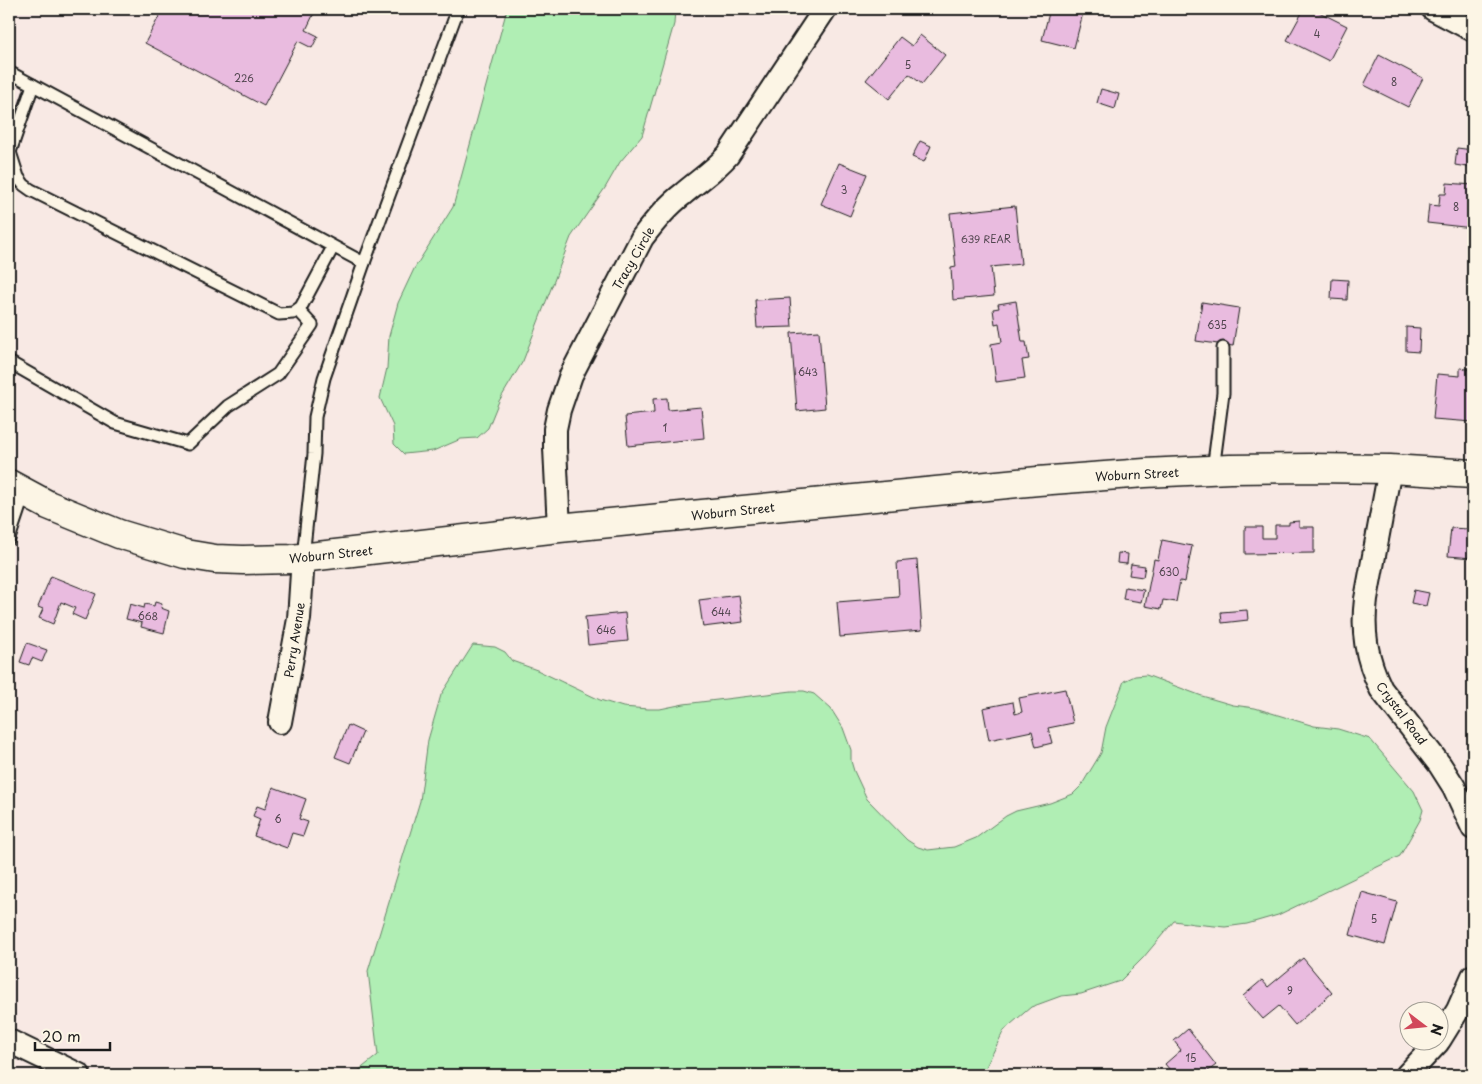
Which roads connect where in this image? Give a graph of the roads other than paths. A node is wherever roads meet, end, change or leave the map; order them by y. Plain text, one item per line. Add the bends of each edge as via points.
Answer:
1 (458, 9) edge
2 (825, 9) edge
3 (1433, 9) edge
4 (1473, 30) edge
5 (9, 72) edge
6 (34, 85) junction
7 (16, 173) junction
8 (9, 188) edge
9 (333, 247) junction
10 (364, 263) junction
11 (298, 310) junction
12 (1223, 348) dead end
13 (9, 362) edge
14 (1390, 469) junction
15 (1213, 470) junction
16 (1473, 474) edge
17 (16, 489) edge
18 (560, 528) junction
19 (9, 539) edge
20 (303, 557) junction
21 (280, 722) dead end
22 (1473, 828) edge
23 (1473, 976) edge
24 (1450, 1023) edge
25 (9, 1041) edge
26 (1428, 1052) edge
27 (79, 1075) edge
28 (1407, 1075) edge

1 - 10 lane
2 - 18 street, Tracy Circle via 728,155 674,202 642,238 575,366 564,392 555,429
3 - 4 street
5 - 6 lane
6 - 7 lane via 10,152
6 - 9 lane
7 - 8 lane
7 - 11 lane via 31,190 274,312 284,315
9 - 10 lane
9 - 11 lane
10 - 20 lane via 318,397
11 - 13 lane via 312,325 278,374 228,406 188,444 115,423
12 - 15 lane via 1223,393
14 - 15 street, Woburn Street
14 - 16 street, Woburn Street
14 - 22 street, Crystal Road via 1366,599 1366,650 1381,689 1454,786
15 - 18 street, Woburn Street via 1038,481
17 - 19 lane
17 - 20 street, Woburn Street via 118,534 185,554 215,560
18 - 20 street, Woburn Street
20 - 21 street, Perry Avenue via 299,620
23 - 24 street
25 - 27 street
26 - 28 street

